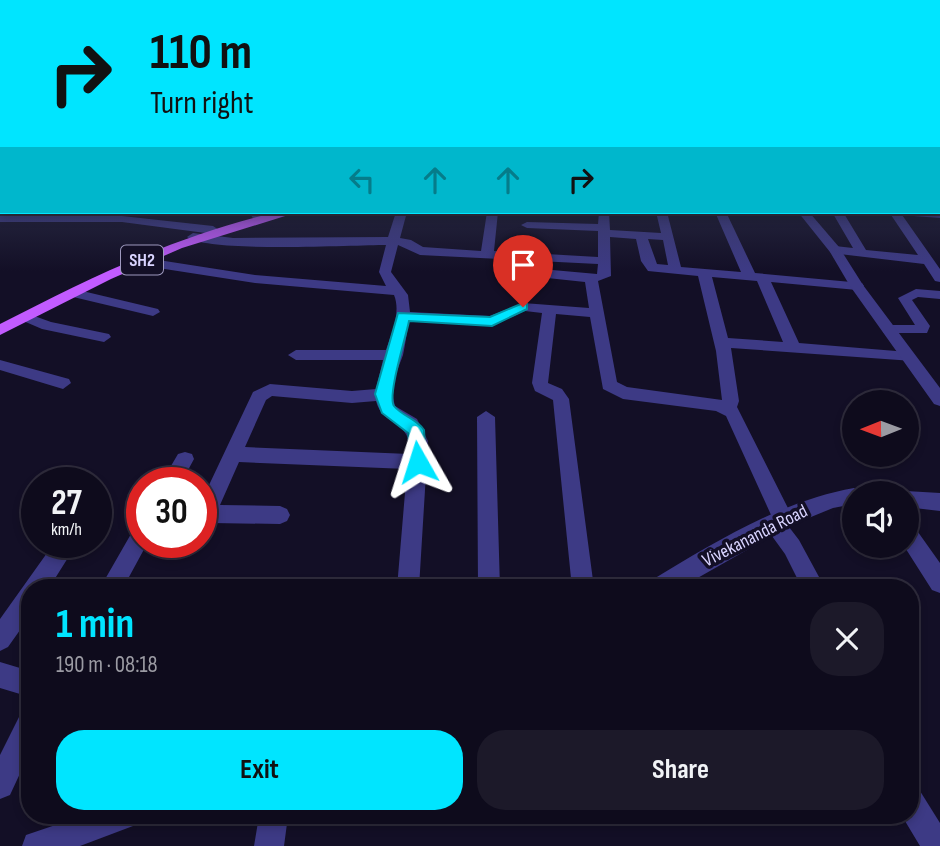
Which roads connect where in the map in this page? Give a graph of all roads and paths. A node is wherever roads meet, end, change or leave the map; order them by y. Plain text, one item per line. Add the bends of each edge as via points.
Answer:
1 (26, 214) edge
2 (400, 214) edge
3 (493, 214) edge
4 (604, 214) edge
5 (662, 214) edge
6 (722, 214) edge
7 (805, 214) edge
8 (839, 214) edge
9 (898, 214) edge
10 (256, 215) edge
11 (127, 216) edge
12 (0, 219) edge
13 (13, 221) junction
14 (527, 225) dead end
15 (0, 229) edge
16 (214, 230) junction
17 (604, 230) junction
18 (641, 235) junction
19 (193, 237) junction
20 (666, 237) junction
21 (393, 241) junction
22 (835, 250) junction
23 (487, 254) junction
24 (862, 254) junction
25 (926, 260) junction
26 (139, 261) junction
27 (605, 261) junction
28 (519, 271) dead end
29 (676, 271) junction
30 (704, 273) junction
31 (756, 277) junction
32 (940, 278) edge
33 (591, 279) junction
34 (857, 286) junction
35 (399, 291) junction
36 (74, 293) junction
37 (940, 295) edge
38 (551, 309) junction
39 (153, 312) dead end
40 (597, 313) junction
41 (403, 316) junction
42 (26, 317) junction
43 (0, 330) edge
44 (889, 330) junction
45 (104, 337) dead end
46 (722, 342) junction
47 (794, 349) junction
48 (296, 355) dead end
49 (395, 355) junction
50 (908, 358) junction
51 (0, 365) edge
52 (63, 383) dead end
53 (383, 394) junction
54 (940, 400) edge
55 (728, 408) junction
56 (485, 417) dead end
57 (233, 454) junction
58 (185, 458) dead end
59 (418, 462) junction
60 (180, 467) edge
61 (217, 490) edge
62 (842, 499) edge
63 (919, 500) edge
64 (940, 502) edge
65 (280, 515) dead end
66 (217, 519) edge
67 (779, 522) junction
68 (919, 551) edge
69 (57, 558) edge
70 (129, 558) edge
71 (42, 579) edge
72 (116, 579) edge
73 (409, 579) edge
74 (489, 579) edge
75 (582, 579) edge
76 (675, 579) edge
77 (809, 579) edge
78 (940, 582) edge
79 (21, 609) edge
80 (0, 639) edge
81 (0, 675) edge
82 (21, 681) edge
83 (21, 741) edge
84 (0, 785) edge
85 (919, 816) edge
86 (101, 824) edge
87 (273, 824) edge
88 (81, 831) edge
89 (37, 846) edge
90 (269, 846) edge
91 (937, 846) edge

1 - 13 street
2 - 21 street
3 - 23 street
4 - 17 street
5 - 20 street
6 - 31 street
7 - 22 street
8 - 24 street
9 - 25 street
10 - 16 main road, SH2
11 - 13 street
11 - 16 street
12 - 13 street
13 - 15 street
14 - 17 street
16 - 19 main road, SH2
17 - 18 street
17 - 27 street
18 - 20 street
18 - 29 street via 649,265
19 - 21 street via 222,242
19 - 26 main road, SH2
20 - 29 street
21 - 23 street via 419,251
21 - 35 street via 385,272
22 - 24 street
22 - 34 street
23 - 27 street
24 - 25 street
25 - 32 street
26 - 35 street via 255,279
26 - 36 main road, SH2
27 - 33 street via 604,276
28 - 33 street
29 - 30 street
30 - 31 street
30 - 46 street
31 - 34 street
31 - 47 street
33 - 40 street
34 - 44 street
35 - 41 street
36 - 39 street
36 - 42 main road, SH2
37 - 44 street via 916,293 905,298 922,330
38 - 40 street
38 - 41 street via 515,308 508,316 492,321
38 - 75 street via 540,383 561,399
40 - 55 street via 613,390
41 - 49 street
42 - 43 main road, SH2
42 - 45 street via 47,326
44 - 50 street
46 - 47 street
46 - 55 street via 731,401
47 - 50 street
48 - 49 street
49 - 53 street
50 - 54 street
51 - 52 street
53 - 57 street via 352,397 270,390 259,396
53 - 59 street via 387,409 415,430
55 - 67 street via 738,418
56 - 74 street
57 - 59 street
57 - 61 street
58 - 60 street
59 - 73 street
62 - 67 street, Vivekananda Road
63 - 64 street
65 - 66 street
67 - 76 street, Vivekananda Road
67 - 77 street
68 - 78 street
69 - 71 street
70 - 72 street
79 - 80 street
81 - 82 street
83 - 84 street
85 - 91 street
86 - 88 street
87 - 90 street
88 - 89 street

